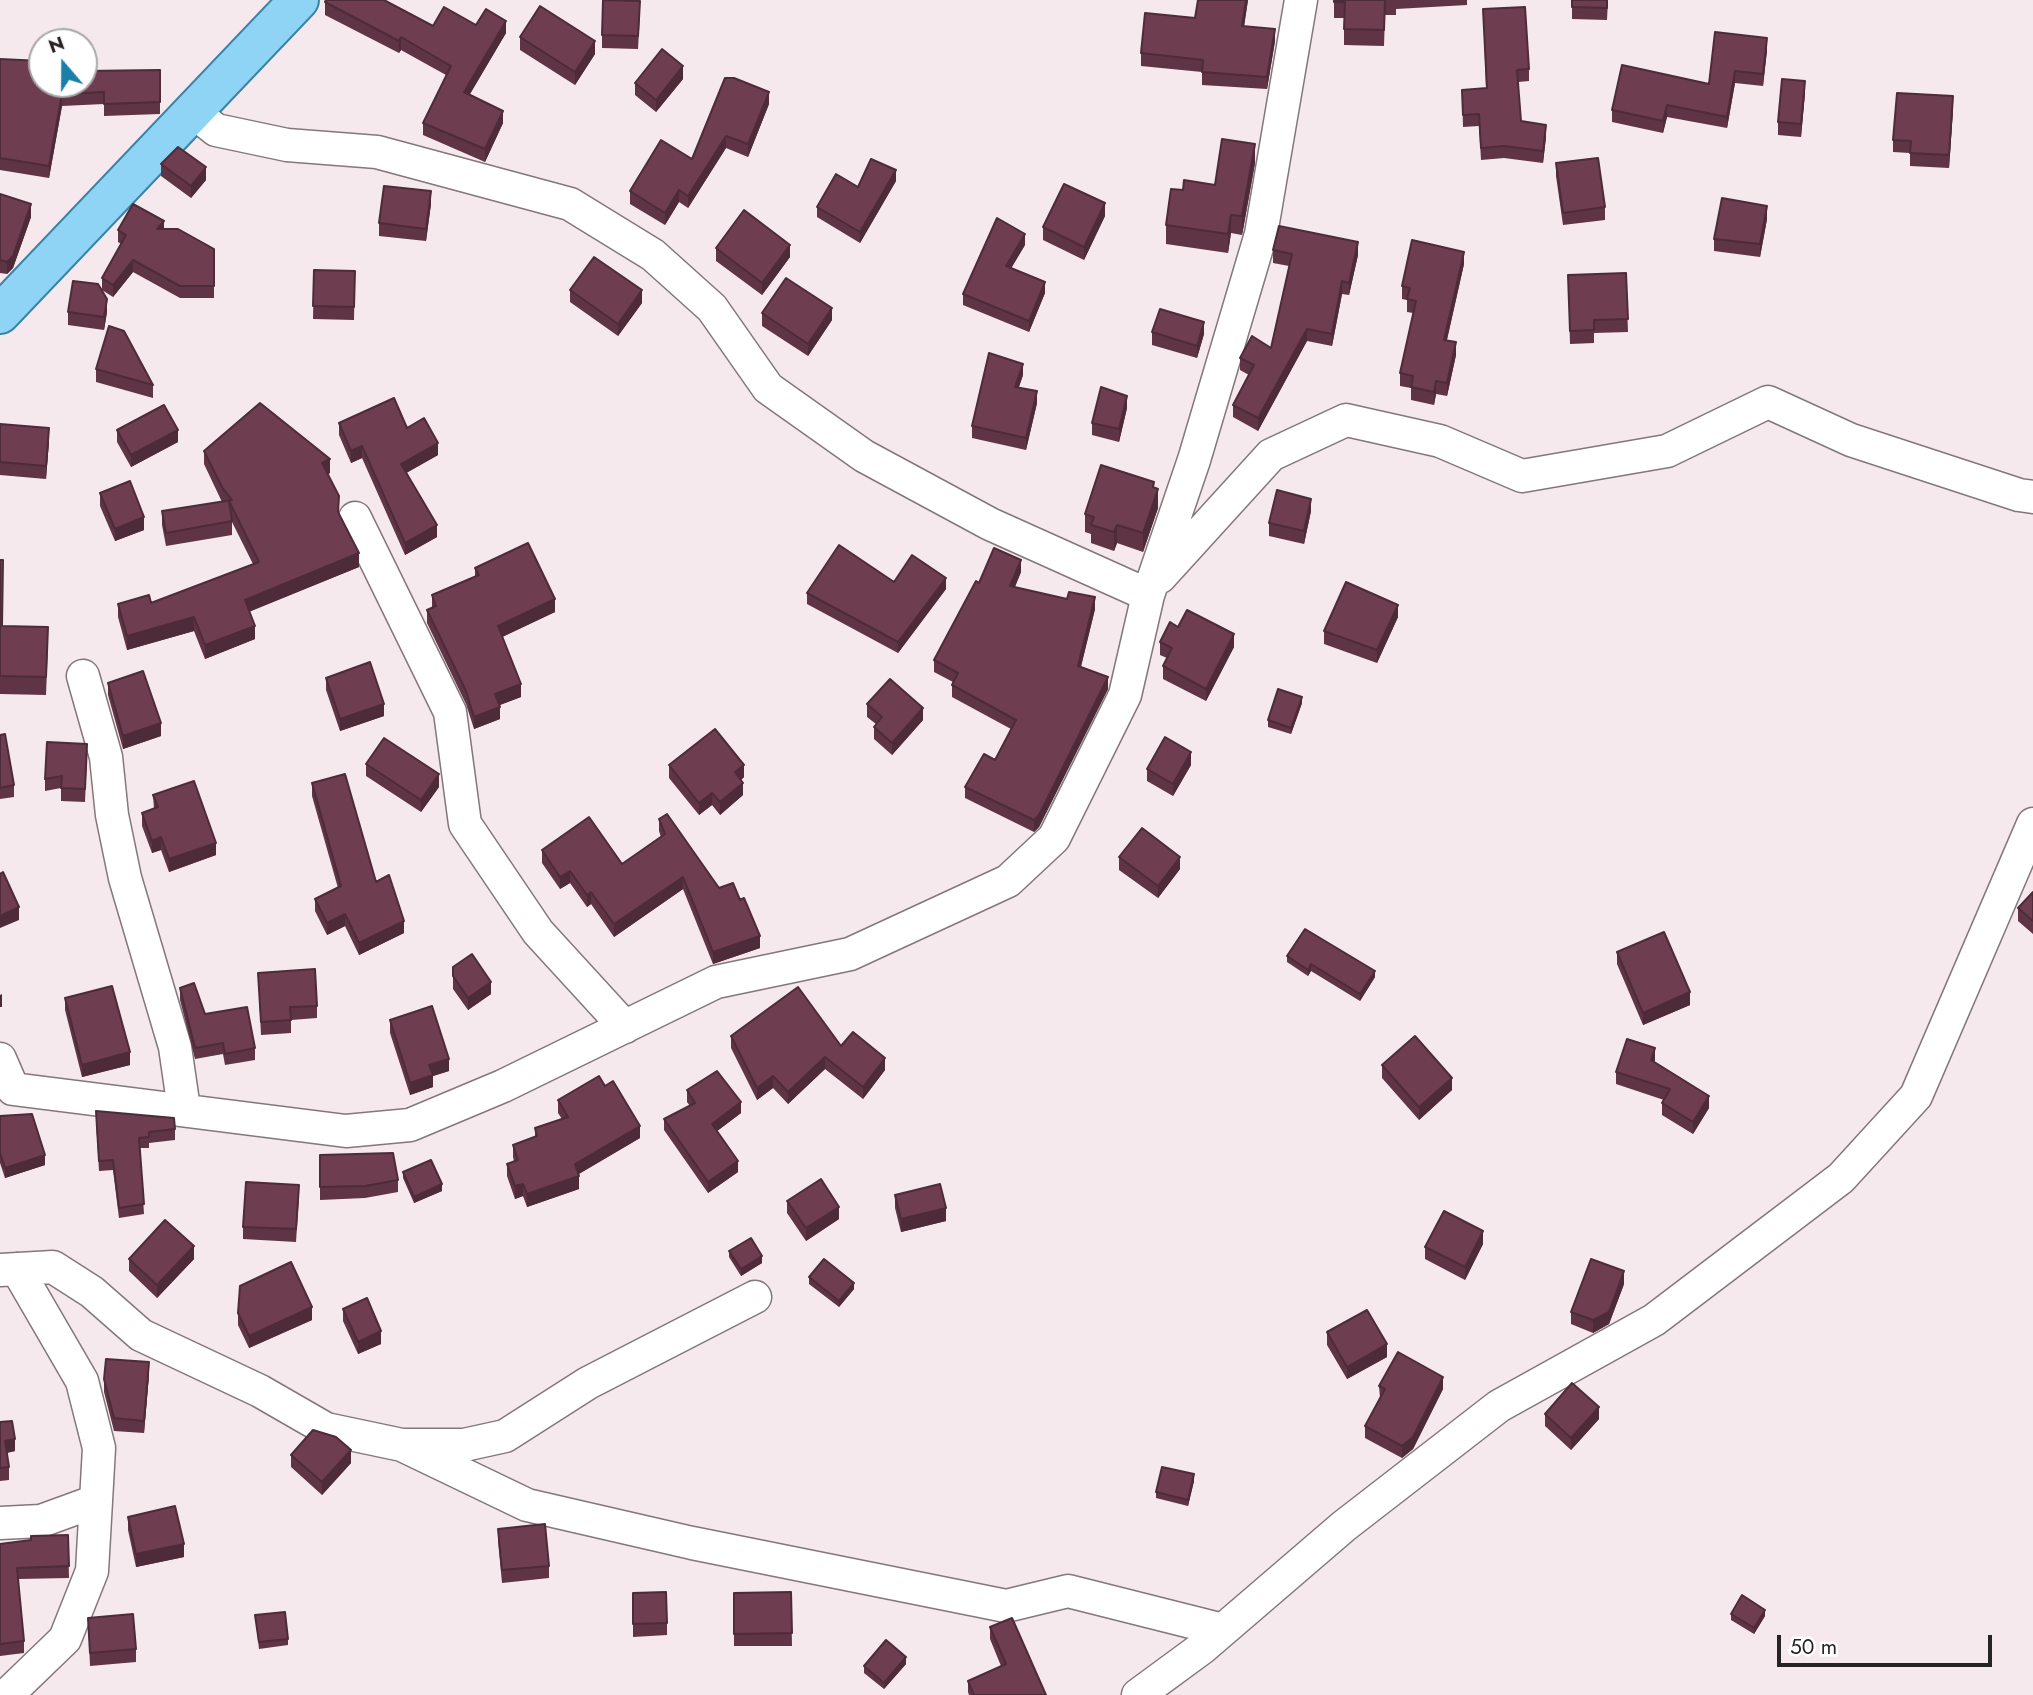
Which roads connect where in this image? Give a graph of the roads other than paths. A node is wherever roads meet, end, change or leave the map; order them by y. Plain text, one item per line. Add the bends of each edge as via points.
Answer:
1 (299, 0) edge
2 (1301, 0) edge
3 (191, 110) junction
4 (0, 314) edge
5 (2033, 497) edge
6 (355, 518) dead end
7 (1150, 590) junction
8 (83, 676) dead end
9 (2033, 824) edge
10 (625, 1027) junction
11 (0, 1059) edge
12 (184, 1108) junction
13 (8, 1269) edge
14 (755, 1297) dead end
15 (402, 1445) junction
16 (96, 1501) junction
17 (0, 1523) edge
18 (1223, 1630) junction
19 (6, 1695) edge
20 (1138, 1695) edge

1 - 3 main road
2 - 7 street via 1261,234
3 - 4 main road
3 - 7 street via 216,130 287,145 377,152 570,204 653,255 712,308 768,388 864,456 990,524
5 - 7 street via 1851,440 1769,402 1667,451 1522,476 1440,441 1346,420 1271,455
6 - 10 street via 450,712 465,824 538,932
7 - 10 street via 1125,695 1054,838 1008,881 850,954 716,982
8 - 12 street via 106,757 125,878 175,1046
9 - 18 street via 1916,1096 1841,1178 1654,1320 1499,1406 1343,1526
10 - 12 street via 410,1125 346,1131
11 - 12 street via 13,1089
13 - 15 street via 53,1268 92,1292 141,1335 260,1391 326,1429
13 - 16 street via 82,1381 99,1448
14 - 15 street via 588,1383 505,1436 464,1445
15 - 18 street via 527,1505 692,1543 1006,1606 1068,1591
16 - 17 street via 41,1521
16 - 19 street via 92,1571 65,1639
18 - 20 street

